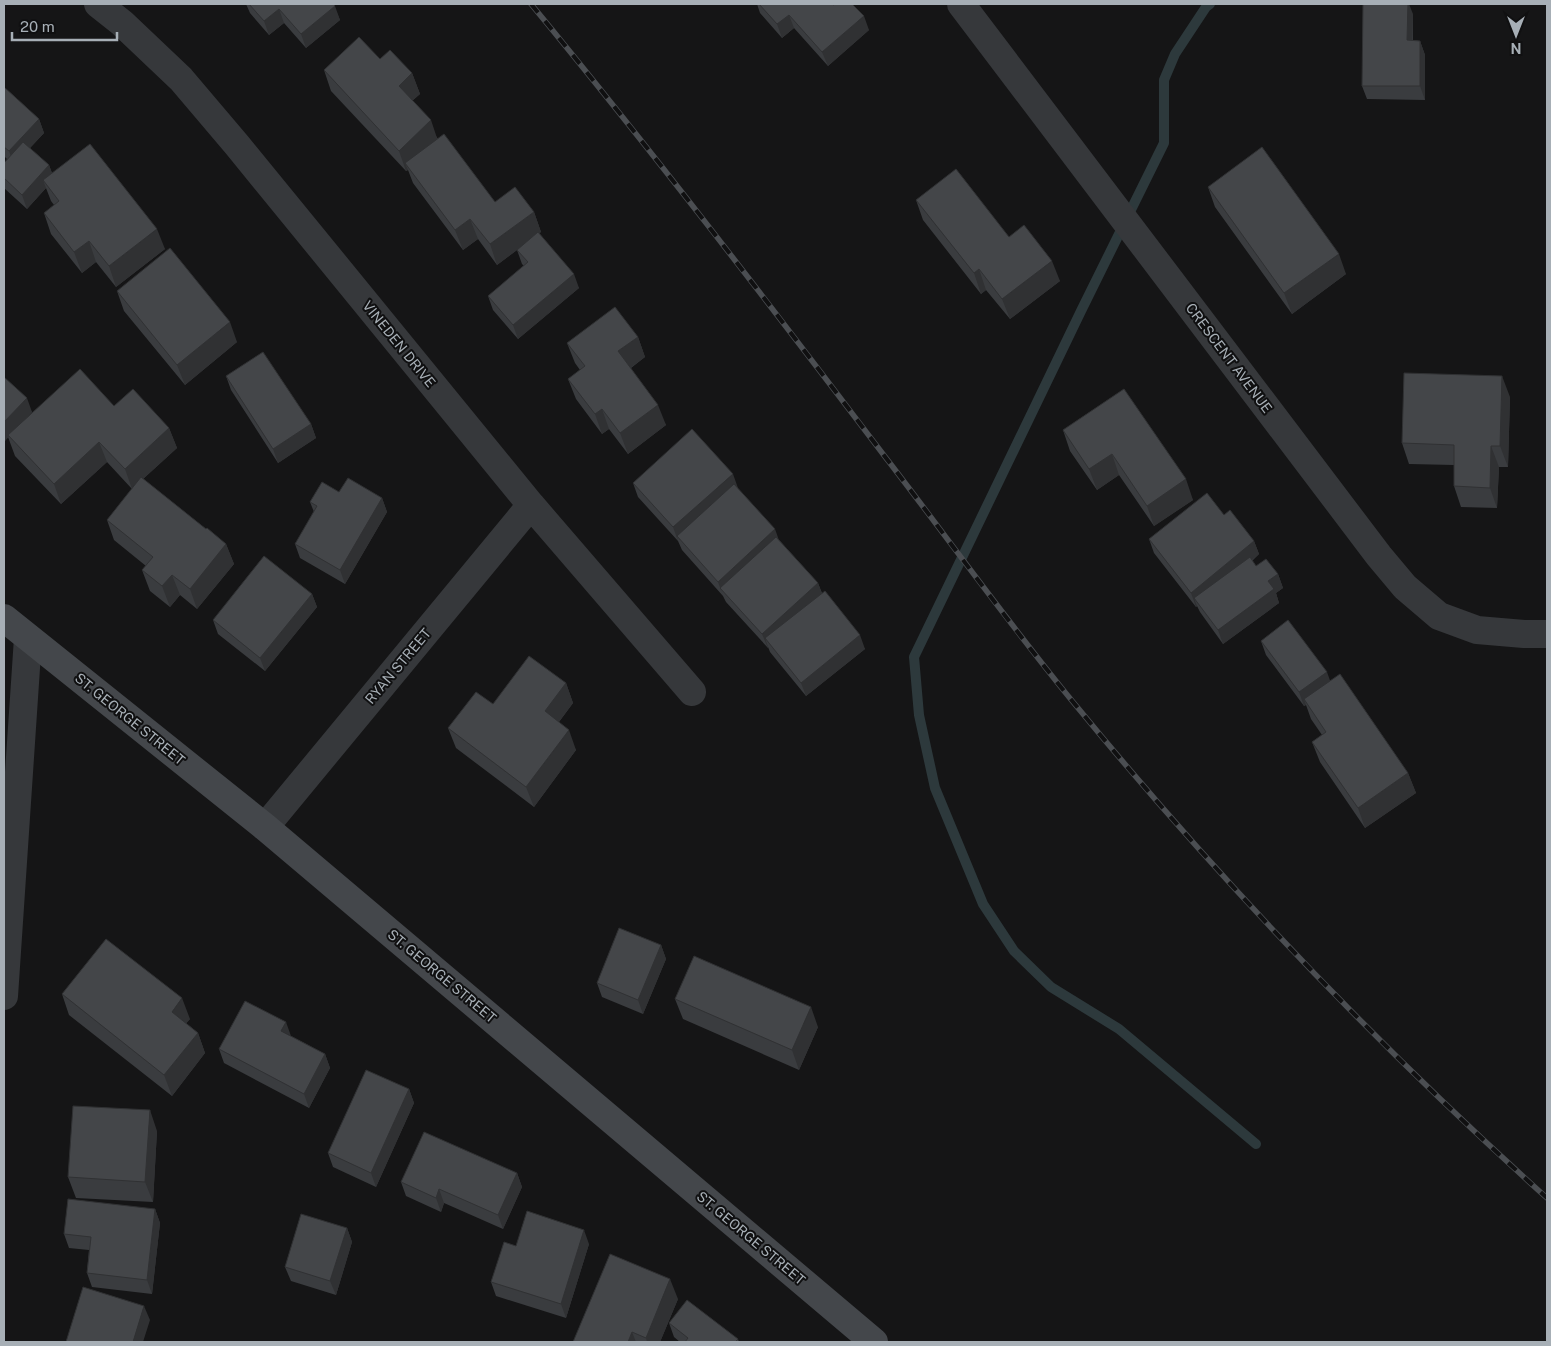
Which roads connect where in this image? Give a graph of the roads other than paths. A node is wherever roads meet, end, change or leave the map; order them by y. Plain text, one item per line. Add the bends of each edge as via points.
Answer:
1 (98, 4) edge
2 (961, 4) edge
3 (530, 505) junction
4 (4, 618) edge
5 (1547, 634) edge
6 (28, 638) junction
7 (692, 692) dead end
8 (265, 827) junction
9 (4, 996) edge
10 (874, 1342) edge

1 - 3 street, VINEDEN DRIVE via 181,78
2 - 5 street, CRESCENT AVENUE via 1405,587 1440,616 1477,630
3 - 7 street, VINEDEN DRIVE
3 - 8 street, RYAN STREET
4 - 6 street, ST. GEORGE STREET
6 - 8 street, ST. GEORGE STREET
6 - 9 street
8 - 10 street, ST. GEORGE STREET

